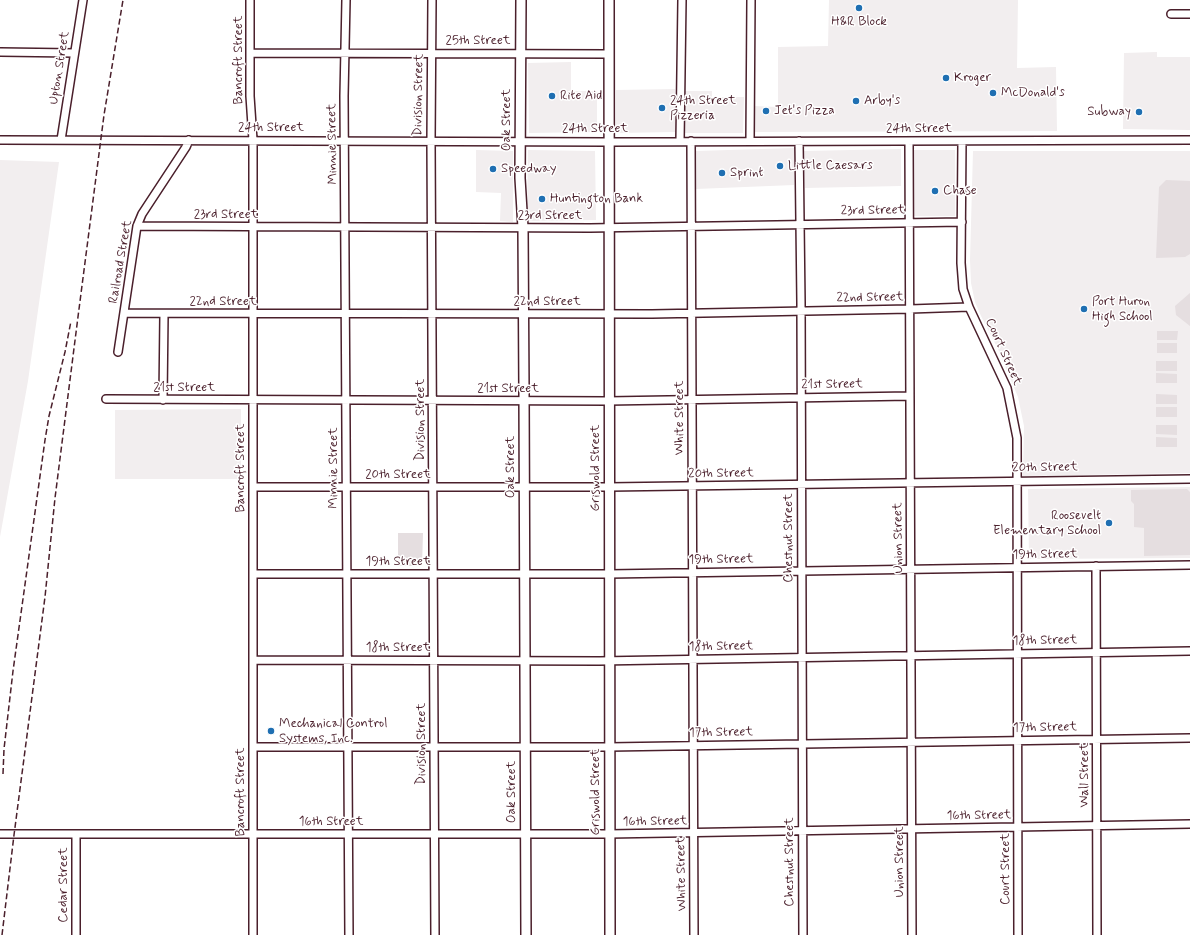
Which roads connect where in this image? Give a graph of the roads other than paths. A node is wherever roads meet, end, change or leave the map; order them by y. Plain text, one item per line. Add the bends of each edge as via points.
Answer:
1 (83, 0) edge
2 (250, 0) edge
3 (346, 0) edge
4 (432, 0) edge
5 (521, 0) edge
6 (609, 0) edge
7 (682, 0) edge
8 (751, 0) edge
9 (1171, 14) dead end
10 (1190, 14) edge
11 (0, 52) edge
12 (74, 53) junction
13 (251, 53) junction
14 (521, 53) junction
15 (346, 54) junction
16 (432, 54) junction
17 (608, 54) junction
18 (0, 140) edge
19 (60, 140) junction
20 (189, 140) junction
21 (252, 140) junction
22 (344, 140) junction
23 (1190, 140) edge
24 (431, 141) junction
25 (520, 141) junction
26 (680, 141) junction
27 (691, 141) junction
28 (750, 141) junction
29 (799, 141) junction
30 (909, 141) junction
31 (962, 141) junction
32 (608, 142) junction
33 (962, 222) junction
34 (910, 223) junction
35 (800, 224) junction
36 (137, 226) junction
37 (692, 226) junction
38 (252, 227) junction
39 (345, 227) junction
40 (432, 227) junction
41 (523, 228) junction
42 (609, 228) junction
43 (969, 307) junction
44 (910, 309) junction
45 (800, 311) junction
46 (124, 313) junction
47 (692, 313) junction
48 (164, 314) junction
49 (252, 314) junction
50 (345, 314) junction
51 (432, 314) junction
52 (524, 314) junction
53 (609, 314) junction
54 (118, 352) dead end
55 (910, 396) junction
56 (801, 398) junction
57 (106, 399) dead end
58 (163, 400) junction
59 (253, 400) junction
60 (346, 400) junction
61 (432, 400) junction
62 (692, 400) junction
63 (524, 401) junction
64 (608, 401) junction
65 (1190, 479) edge
66 (1017, 481) junction
67 (910, 482) junction
68 (801, 484) junction
69 (693, 486) junction
70 (253, 487) junction
71 (347, 487) junction
72 (433, 487) junction
73 (524, 487) junction
74 (609, 487) junction
75 (1190, 565) edge
76 (1096, 566) junction
77 (1018, 567) junction
78 (911, 569) junction
79 (801, 571) junction
80 (692, 572) junction
81 (253, 574) junction
82 (347, 574) junction
83 (433, 574) junction
84 (524, 574) junction
85 (609, 574) junction
86 (1190, 651) edge
87 (1097, 653) junction
88 (1018, 654) junction
89 (912, 655) junction
90 (801, 658) junction
91 (693, 659) junction
92 (253, 660) junction
93 (433, 660) junction
94 (608, 660) junction
95 (347, 661) junction
96 (525, 661) junction
97 (1190, 738) edge
98 (1097, 739) junction
99 (1019, 740) junction
100 (911, 742) junction
101 (802, 744) junction
102 (693, 746) junction
103 (253, 747) junction
104 (348, 747) junction
105 (434, 747) junction
106 (525, 747) junction
107 (609, 748) junction
108 (1190, 824) edge
109 (1097, 826) junction
110 (1018, 827) junction
111 (912, 829) junction
112 (802, 831) junction
113 (693, 833) junction
114 (0, 834) edge
115 (348, 834) junction
116 (434, 834) junction
117 (526, 834) junction
118 (610, 834) junction
119 (76, 835) junction
120 (253, 835) junction
121 (76, 935) edge
122 (253, 935) edge
123 (349, 935) edge
124 (435, 935) edge
125 (526, 935) edge
126 (610, 935) edge
127 (694, 935) edge
128 (803, 935) edge
129 (912, 935) edge
130 (1018, 935) edge
131 (1097, 935) edge

1 - 12 street, Upton Street
2 - 13 street, Bancroft Street
3 - 15 street, Minnie Street
4 - 16 street, Division Street
5 - 14 main road, Oak Street
6 - 17 main road, Griswold Street
7 - 26 street
8 - 28 street
9 - 10 street
11 - 12 street
12 - 19 street, Upton Street
13 - 15 street, 25th Street
13 - 21 street, Bancroft Street
14 - 16 street, 25th Street
14 - 17 street, 25th Street
14 - 25 main road, Oak Street
15 - 16 street, 25th Street
15 - 22 street, Minnie Street
16 - 24 street, Division Street
17 - 32 main road, Griswold Street
18 - 19 street, 24th Street
19 - 20 street, 24th Street
20 - 21 street, 24th Street
20 - 36 street, Railroad Street
21 - 22 street, 24th Street
21 - 38 street, Bancroft Street
22 - 24 street, 24th Street
22 - 39 street, Minnie Street
23 - 31 street, 24th Street
24 - 25 street, 24th Street
24 - 40 street, Division Street
25 - 32 street, 24th Street
25 - 41 main road, Oak Street
26 - 27 street, 24th Street
26 - 32 street, 24th Street
27 - 28 street, 24th Street
27 - 37 street, White Street
28 - 29 street, 24th Street
29 - 30 street, 24th Street
29 - 35 street, Chestnut Street
30 - 31 street, 24th Street
30 - 34 street, Union Street
31 - 33 street, Court Street
32 - 42 main road, Griswold Street
33 - 34 street, 23rd Street
33 - 43 street, Court Street via 963,289
34 - 35 street, 23rd Street
34 - 44 street, Union Street
35 - 37 street, 23rd Street
35 - 45 street, Chestnut Street
36 - 38 street, 23rd Street
36 - 46 street, Railroad Street
37 - 42 street, 23rd Street
37 - 47 street, White Street
38 - 39 street, 23rd Street
38 - 49 street, Bancroft Street
39 - 40 street, 23rd Street
39 - 50 street, Minnie Street
40 - 41 street, 23rd Street
40 - 51 street, Division Street
41 - 42 street, 23rd Street
41 - 52 main road, Oak Street
42 - 53 main road, Griswold Street
43 - 44 street, 22nd Street
43 - 66 street, Court Street via 1004,380 1010,400 1017,438
44 - 45 street, 22nd Street
44 - 55 street, Union Street
45 - 47 street, 22nd Street
45 - 56 street, Chestnut Street
46 - 48 street, 22nd Street
46 - 54 street, Railroad Street
47 - 53 street, 22nd Street
47 - 62 street, White Street
48 - 49 street, 22nd Street
48 - 58 street
49 - 50 street, 22nd Street
49 - 59 street, Bancroft Street
50 - 51 street, 22nd Street
50 - 60 street, Minnie Street
51 - 52 street, 22nd Street
51 - 61 street, Division Street
52 - 53 street, 22nd Street
52 - 63 main road, Oak Street
53 - 64 main road, Griswold Street
55 - 56 street, 21st Street
55 - 67 street, Union Street
56 - 62 street, 21st Street
56 - 68 street, Chestnut Street
57 - 58 street, 21st Street
58 - 59 street, 21st Street
59 - 60 street, 21st Street
59 - 70 street, Bancroft Street
60 - 61 street, 21st Street
60 - 71 street, Minnie Street
61 - 63 street, 21st Street
61 - 72 street, Division Street
62 - 64 street, 21st Street
62 - 69 street, White Street
63 - 64 street, 21st Street
63 - 73 main road, Oak Street
64 - 74 main road, Griswold Street
65 - 66 street, 20th Street
66 - 67 street, 20th Street
66 - 77 street, Court Street
67 - 68 street, 20th Street
67 - 78 street, Union Street
68 - 69 street, 20th Street
68 - 79 street, Chestnut Street
69 - 74 street, 20th Street
69 - 80 street, White Street
70 - 71 street, 20th Street
70 - 81 street, Bancroft Street
71 - 72 street, 20th Street
71 - 82 street, Minnie Street
72 - 73 street, 20th Street
72 - 83 street, Division Street
73 - 74 street, 20th Street
73 - 84 main road, Oak Street
74 - 85 main road, Griswold Street
75 - 76 street, 19th Street
76 - 77 street, 19th Street
76 - 87 street, Wall Street
77 - 78 street, 19th Street
77 - 88 street, Court Street
78 - 79 street, 19th Street
78 - 89 street, Union Street
79 - 80 street, 19th Street
79 - 90 street, Chestnut Street
80 - 85 street, 19th Street
80 - 91 street, White Street
81 - 82 street, 19th Street
81 - 92 street, Bancroft Street
82 - 83 street, 19th Street
82 - 95 street, Minnie Street
83 - 84 street, 19th Street
83 - 93 street, Division Street
84 - 85 street, 19th Street
84 - 96 main road, Oak Street
85 - 94 main road, Griswold Street
86 - 87 street, 18th Street
87 - 88 street, 18th Street
87 - 98 street, Wall Street
88 - 89 street, 18th Street
88 - 99 street, Court Street
89 - 90 street, 18th Street
89 - 100 street, Union Street
90 - 91 street, 18th Street
90 - 101 street, Chestnut Street
91 - 94 street, 18th Street
91 - 102 street, White Street
92 - 95 street, 18th Street
92 - 103 street, Bancroft Street
93 - 95 street, 18th Street
93 - 96 street, 18th Street
93 - 105 street, Division Street
94 - 96 street, 18th Street
94 - 107 main road, Griswold Street
95 - 104 street, Minnie Street
96 - 106 main road, Oak Street
97 - 98 street, 17th Street
98 - 99 street, 17th Street
98 - 109 street, Wall Street
99 - 100 street, 17th Street
99 - 110 street, Court Street
100 - 101 street, 17th Street
100 - 111 street, Union Street
101 - 102 street, 17th Street
101 - 112 street, Chestnut Street
102 - 107 street, 17th Street
102 - 113 street, White Street
103 - 104 street, 17th Street
103 - 120 street, Bancroft Street
104 - 105 street, 17th Street
104 - 115 street, Minnie Street
105 - 106 street, 17th Street
105 - 116 street, Division Street
106 - 107 street, 17th Street
106 - 117 main road, Oak Street
107 - 118 main road, Griswold Street
108 - 109 street, 16th Street
109 - 110 street, 16th Street
109 - 131 street, Wall Street
110 - 111 street, 16th Street
110 - 130 street, Court Street
111 - 112 street, 16th Street
111 - 129 street, Union Street
112 - 113 street, 16th Street
112 - 128 street, Chestnut Street
113 - 118 street, 16th Street
113 - 127 street, White Street
114 - 119 street, 16th Street
115 - 116 street, 16th Street
115 - 120 street, 16th Street
115 - 123 street, Minnie Street
116 - 117 street, 16th Street
116 - 124 street, Division Street
117 - 118 street, 16th Street
117 - 125 main road, Oak Street
118 - 126 main road, Griswold Street
119 - 120 street, 16th Street
119 - 121 street, Cedar Street
120 - 122 street, Bancroft Street

